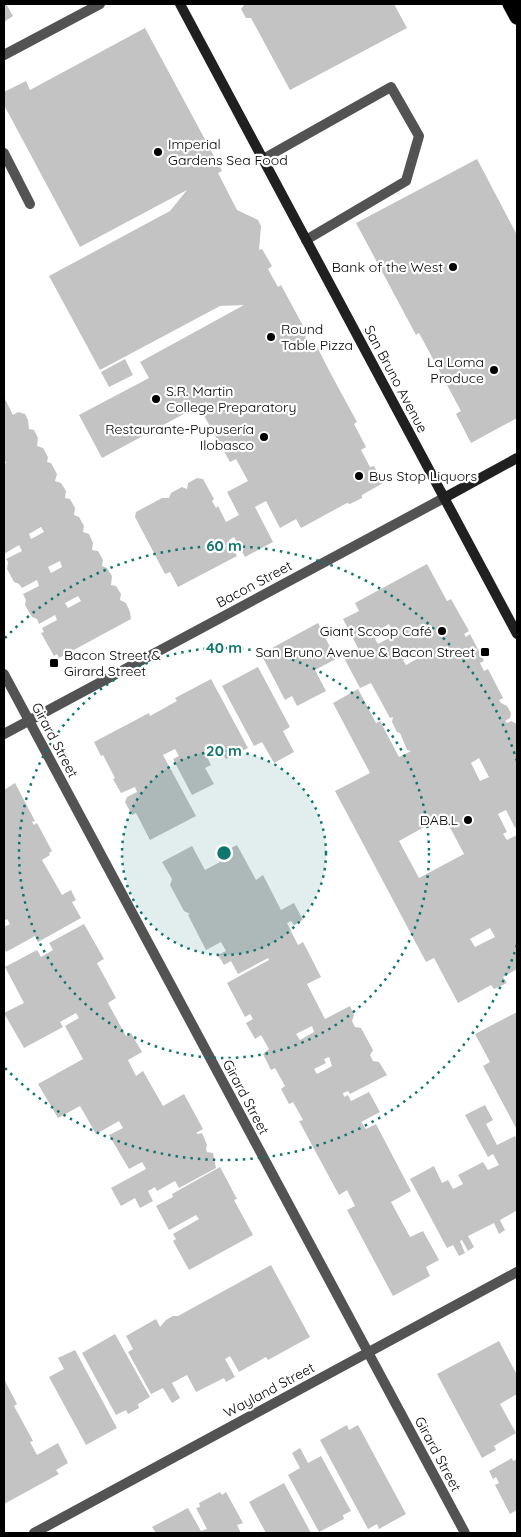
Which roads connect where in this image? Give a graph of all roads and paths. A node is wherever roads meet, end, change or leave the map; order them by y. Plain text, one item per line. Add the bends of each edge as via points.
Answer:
1 (100, 4) edge
2 (180, 4) edge
3 (510, 4) edge
4 (517, 17) edge
5 (4, 55) edge
6 (4, 153) edge
7 (263, 159) junction
8 (30, 204) dead end
9 (306, 240) junction
10 (517, 458) edge
11 (444, 498) junction
12 (517, 634) edge
13 (4, 674) edge
14 (28, 720) junction
15 (4, 734) edge
16 (517, 1272) edge
17 (368, 1352) junction
18 (34, 1533) edge
19 (465, 1533) edge

1 - 5 street
2 - 7 main road, San Bruno Avenue
3 - 4 highway
6 - 8 street
7 - 9 main road, San Bruno Avenue
7 - 9 street via 391,87 419,136 406,181
9 - 11 main road, San Bruno Avenue
10 - 11 main road, Bacon Street
11 - 12 main road, San Bruno Avenue
11 - 14 street, Bacon Street
13 - 14 street, Girard Street
14 - 15 street, Bacon Street
14 - 17 street, Girard Street
16 - 17 street, Wayland Street
17 - 18 street, Wayland Street
17 - 19 street, Girard Street

